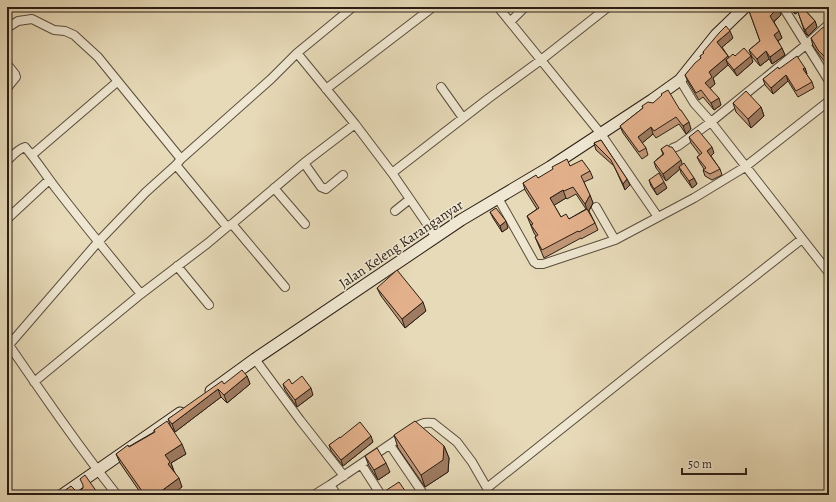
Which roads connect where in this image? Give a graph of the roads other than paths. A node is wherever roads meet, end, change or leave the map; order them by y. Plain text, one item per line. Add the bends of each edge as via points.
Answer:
1 (353, 7) edge
2 (433, 7) edge
3 (498, 7) edge
4 (525, 7) edge
5 (608, 7) edge
6 (745, 7) edge
7 (783, 7) edge
8 (510, 22) junction
9 (829, 24) edge
10 (7, 28) edge
11 (807, 44) junction
12 (297, 53) junction
13 (541, 60) junction
14 (7, 64) edge
15 (680, 80) junction
16 (829, 81) edge
17 (117, 82) junction
18 (7, 88) edge
19 (441, 88) dead end
20 (326, 90) junction
21 (829, 101) edge
22 (463, 118) junction
23 (711, 122) junction
24 (355, 124) junction
25 (601, 134) junction
26 (673, 148) edge
27 (32, 155) junction
28 (7, 161) edge
29 (178, 162) junction
30 (304, 163) junction
31 (745, 167) junction
32 (392, 173) junction
33 (343, 175) dead end
34 (49, 180) junction
35 (274, 188) junction
36 (498, 198) junction
37 (410, 199) junction
38 (596, 207) dead end
39 (395, 211) dead end
40 (658, 217) junction
41 (7, 219) edge
42 (305, 224) dead end
43 (229, 226) junction
44 (436, 237) junction
45 (802, 239) junction
46 (615, 240) junction
47 (98, 242) junction
48 (177, 266) junction
49 (829, 273) edge
50 (285, 287) dead end
51 (141, 294) junction
52 (209, 305) dead end
53 (8, 345) edge
54 (256, 359) junction
55 (34, 382) junction
56 (204, 396) edge
57 (191, 405) edge
58 (390, 445) junction
59 (361, 464) junction
60 (98, 470) junction
61 (344, 476) junction
62 (330, 485) junction
63 (489, 491) edge
64 (62, 495) edge
65 (117, 495) edge
66 (314, 495) edge
67 (337, 495) edge
68 (381, 495) edge
69 (424, 495) edge

1 - 12 street
2 - 20 street
3 - 8 street
4 - 8 street
5 - 13 street
6 - 15 main road, Jalan Keleng Karanganyar via 716,35
7 - 11 street
8 - 13 street
9 - 11 street
10 - 17 street via 18,21 32,19 54,30 70,32 98,57
11 - 16 street
11 - 23 street
12 - 20 street
12 - 29 street
13 - 22 street
13 - 25 street
14 - 18 street via 16,77
15 - 23 street via 694,103
15 - 25 main road, Jalan Keleng Karanganyar
17 - 27 street
17 - 29 street
19 - 22 street
20 - 24 street
21 - 31 street
22 - 32 street
23 - 26 street
23 - 31 street
24 - 30 street
24 - 32 street
25 - 36 main road, Jalan Keleng Karanganyar
25 - 40 street
27 - 28 street via 22,147
27 - 34 street
29 - 43 street
29 - 47 street
30 - 33 street via 323,189
30 - 35 street
31 - 40 street
31 - 45 street
32 - 37 street
34 - 41 street
34 - 47 street
35 - 42 street
35 - 43 street
36 - 44 main road, Jalan Keleng Karanganyar
36 - 46 street via 534,262 538,264
37 - 39 street
37 - 44 street
38 - 46 street
40 - 46 street
43 - 48 street
43 - 50 street
44 - 54 main road, Jalan Keleng Karanganyar
45 - 49 street
45 - 63 street via 648,359
47 - 51 street
47 - 53 street
48 - 51 street
48 - 52 street
51 - 55 street
53 - 55 street
54 - 56 main road, Jalan Keleng Karanganyar
54 - 61 street
55 - 60 street
57 - 60 main road
58 - 59 street
58 - 63 street via 423,422 433,423 457,442
58 - 69 street
59 - 61 street
59 - 68 street
60 - 64 main road via 77,488
60 - 65 street
61 - 62 street
62 - 66 street
62 - 67 street

